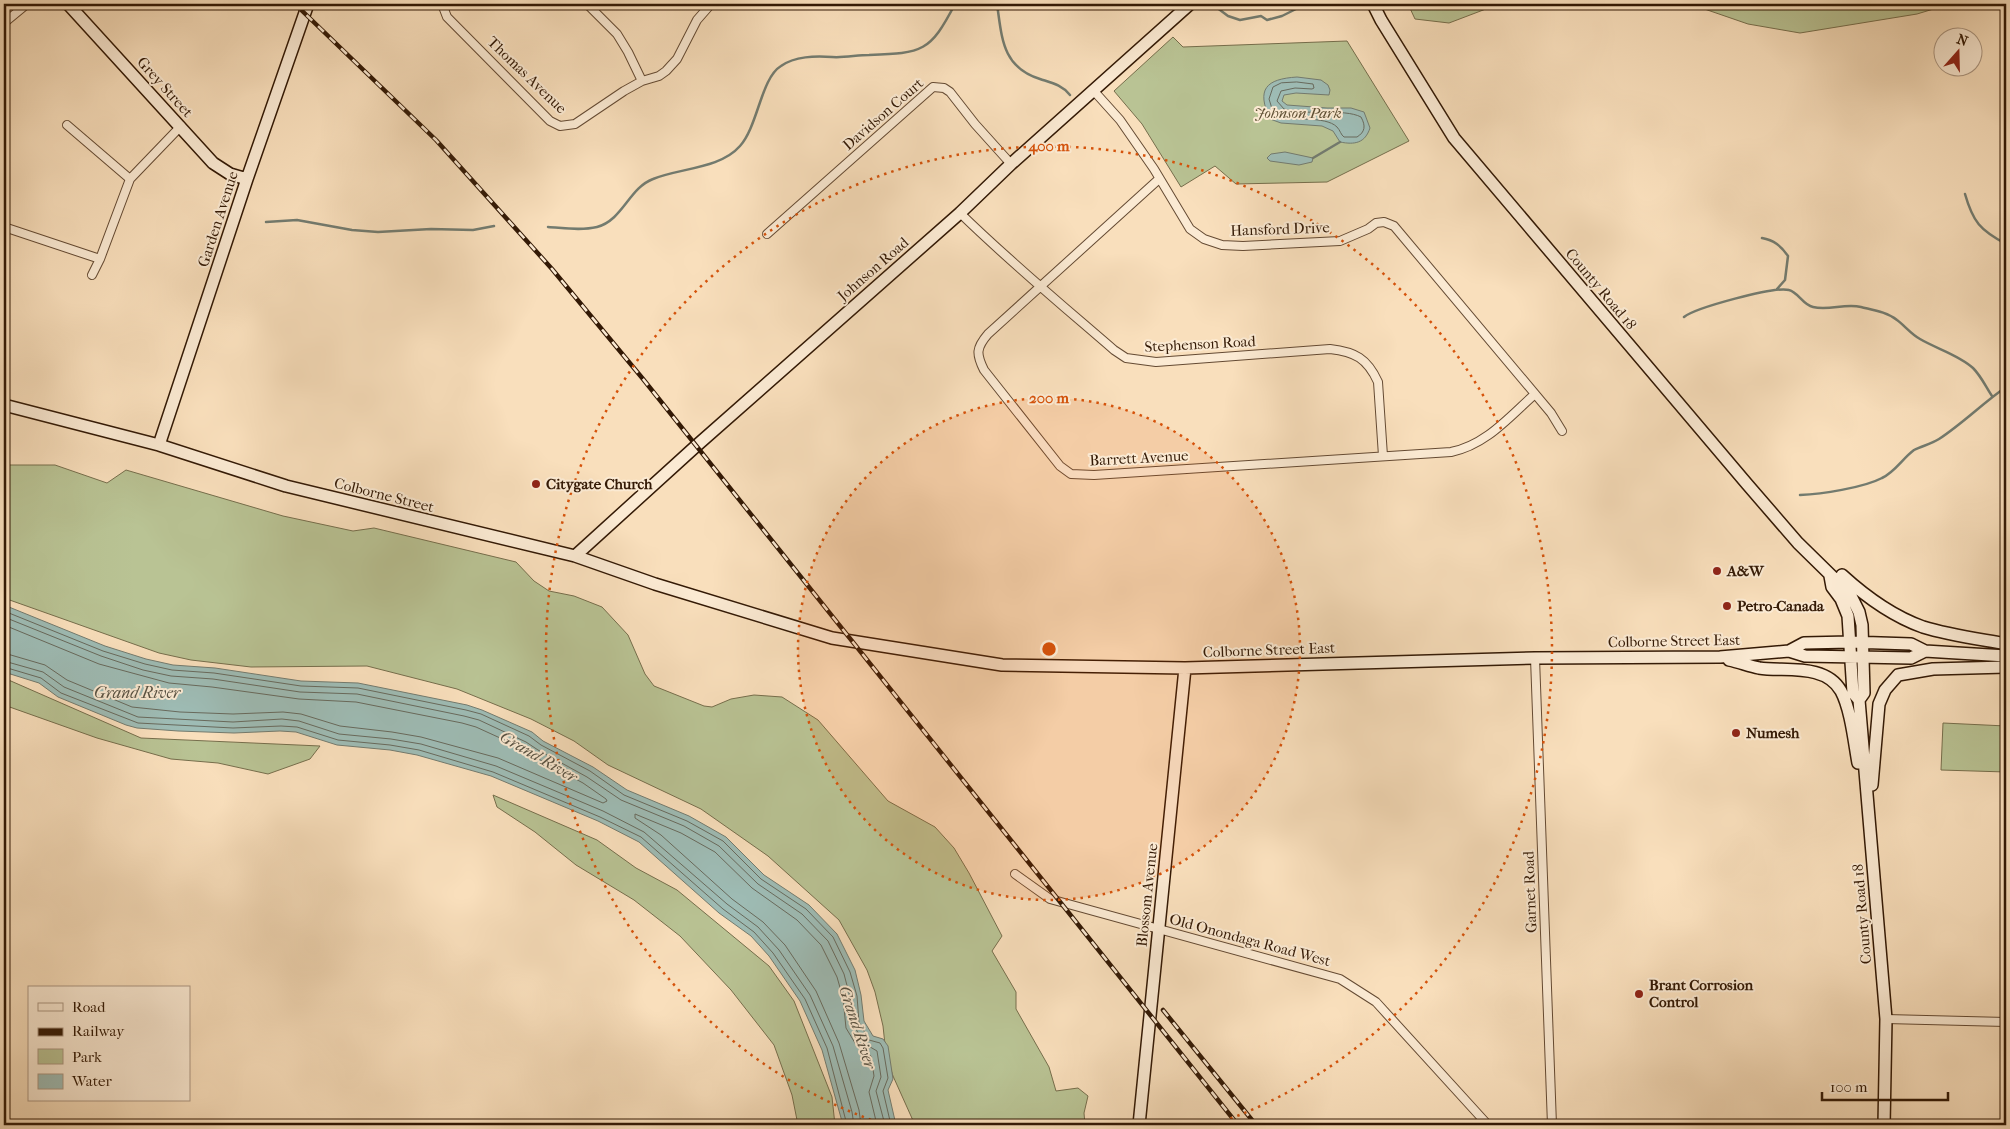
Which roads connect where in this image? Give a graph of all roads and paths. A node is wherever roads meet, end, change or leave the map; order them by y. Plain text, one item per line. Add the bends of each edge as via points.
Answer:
1 (27, 4) edge
2 (68, 4) edge
3 (308, 4) edge
4 (442, 4) edge
5 (587, 4) edge
6 (711, 4) edge
7 (1190, 4) edge
8 (1373, 4) edge
9 (4, 24) edge
10 (642, 81) junction
11 (1093, 90) junction
12 (67, 125) dead end
13 (181, 126) junction
14 (1010, 164) junction
15 (246, 178) junction
16 (130, 179) junction
17 (1159, 179) junction
18 (960, 213) junction
19 (4, 226) edge
20 (767, 234) dead end
21 (100, 259) junction
22 (92, 275) dead end
23 (1041, 286) junction
24 (1535, 394) junction
25 (4, 405) edge
26 (1562, 431) dead end
27 (159, 445) junction
28 (1383, 456) junction
29 (1794, 538) junction
30 (575, 556) junction
31 (1830, 576) junction
32 (756, 615) joint
33 (1850, 642) junction
34 (1863, 643) junction
35 (2006, 644) edge
36 (1925, 651) junction
37 (1789, 652) junction
38 (2006, 656) edge
39 (1720, 657) junction
40 (1851, 657) junction
41 (1863, 657) junction
42 (1536, 658) junction
43 (2006, 667) edge
44 (1185, 668) junction
45 (1859, 700) junction
46 (1869, 814) junction
47 (1015, 874) dead end
48 (1158, 930) junction
49 (1886, 1019) junction
50 (2006, 1022) edge
51 (1139, 1125) edge
52 (1488, 1125) edge
53 (1552, 1125) edge
54 (1884, 1125) edge

1 - 9 street
2 - 13 main road, Grey Street
3 - 15 main road, Garden Avenue
4 - 10 street, Thomas Avenue via 447,16 556,125 576,124
5 - 10 street via 623,42
6 - 10 street, Thomas Avenue via 697,20 672,66 659,76
7 - 11 main road, Johnson Road
8 - 29 main road, County Road 18 via 1454,138
11 - 14 main road, Johnson Road
11 - 17 street, Hansford Drive via 1120,120
12 - 16 street
13 - 15 main road, Grey Street via 220,169
13 - 16 street
14 - 18 main road, Johnson Road
14 - 20 street, Davidson Court via 950,92 933,87
15 - 27 main road, Garden Avenue
16 - 21 street
17 - 23 street, Barrett Avenue
17 - 24 street, Hansford Drive via 1190,229 1222,246 1340,240 1376,223 1394,226
18 - 23 street, Stephenson Road
18 - 30 main road, Johnson Road
19 - 21 street
21 - 22 street
23 - 28 street, Stephenson Road via 1114,350 1126,358 1140,361 1330,349 1348,351 1361,358 1378,382
23 - 28 street, Barrett Avenue via 988,334 981,343 977,358 1055,460 1071,474
24 - 26 street, Hansford Drive
24 - 28 street, Barrett Avenue via 1473,446 1451,452
25 - 27 main road, Colborne Street
27 - 30 main road, Colborne Street via 286,486
29 - 31 main road, County Road 18
29 - 35 main road via 1865,595 1894,613 1922,626
30 - 32 main road, Colborne Street
31 - 33 main road, County Road 18 via 1832,587 1848,616
31 - 34 main road, County Road 18 via 1846,589 1857,606
32 - 44 main road, Colborne Street East via 832,638 1002,664
33 - 34 main road, Colborne Street East
33 - 37 main road, Colborne Street East via 1804,643
33 - 40 main road, County Road 18
34 - 36 main road, Colborne Street East via 1910,644
34 - 41 main road, County Road 18
36 - 38 main road, Colborne Street East
36 - 41 main road, Colborne Street East via 1910,658
37 - 39 main road, Colborne Street East
37 - 40 main road, Colborne Street East via 1805,656
39 - 42 main road, Colborne Street East
39 - 46 main road via 1758,668 1816,673 1837,686 1847,709
40 - 41 main road, Colborne Street East
40 - 45 main road, County Road 18 via 1853,692
41 - 45 main road, County Road 18 via 1864,693
42 - 44 main road, Colborne Street East
42 - 53 street, Garnet Road
43 - 46 main road via 1933,669 1898,675 1885,690 1879,704
44 - 48 main road, Blossom Avenue
45 - 46 main road, County Road 18
46 - 49 main road, County Road 18
47 - 48 street, Old Onondaga Road West via 1050,899
48 - 51 main road, Blossom Avenue
48 - 52 street, Old Onondaga Road West via 1318,972 1352,986 1376,1002
49 - 50 street
49 - 54 main road, County Road 18

